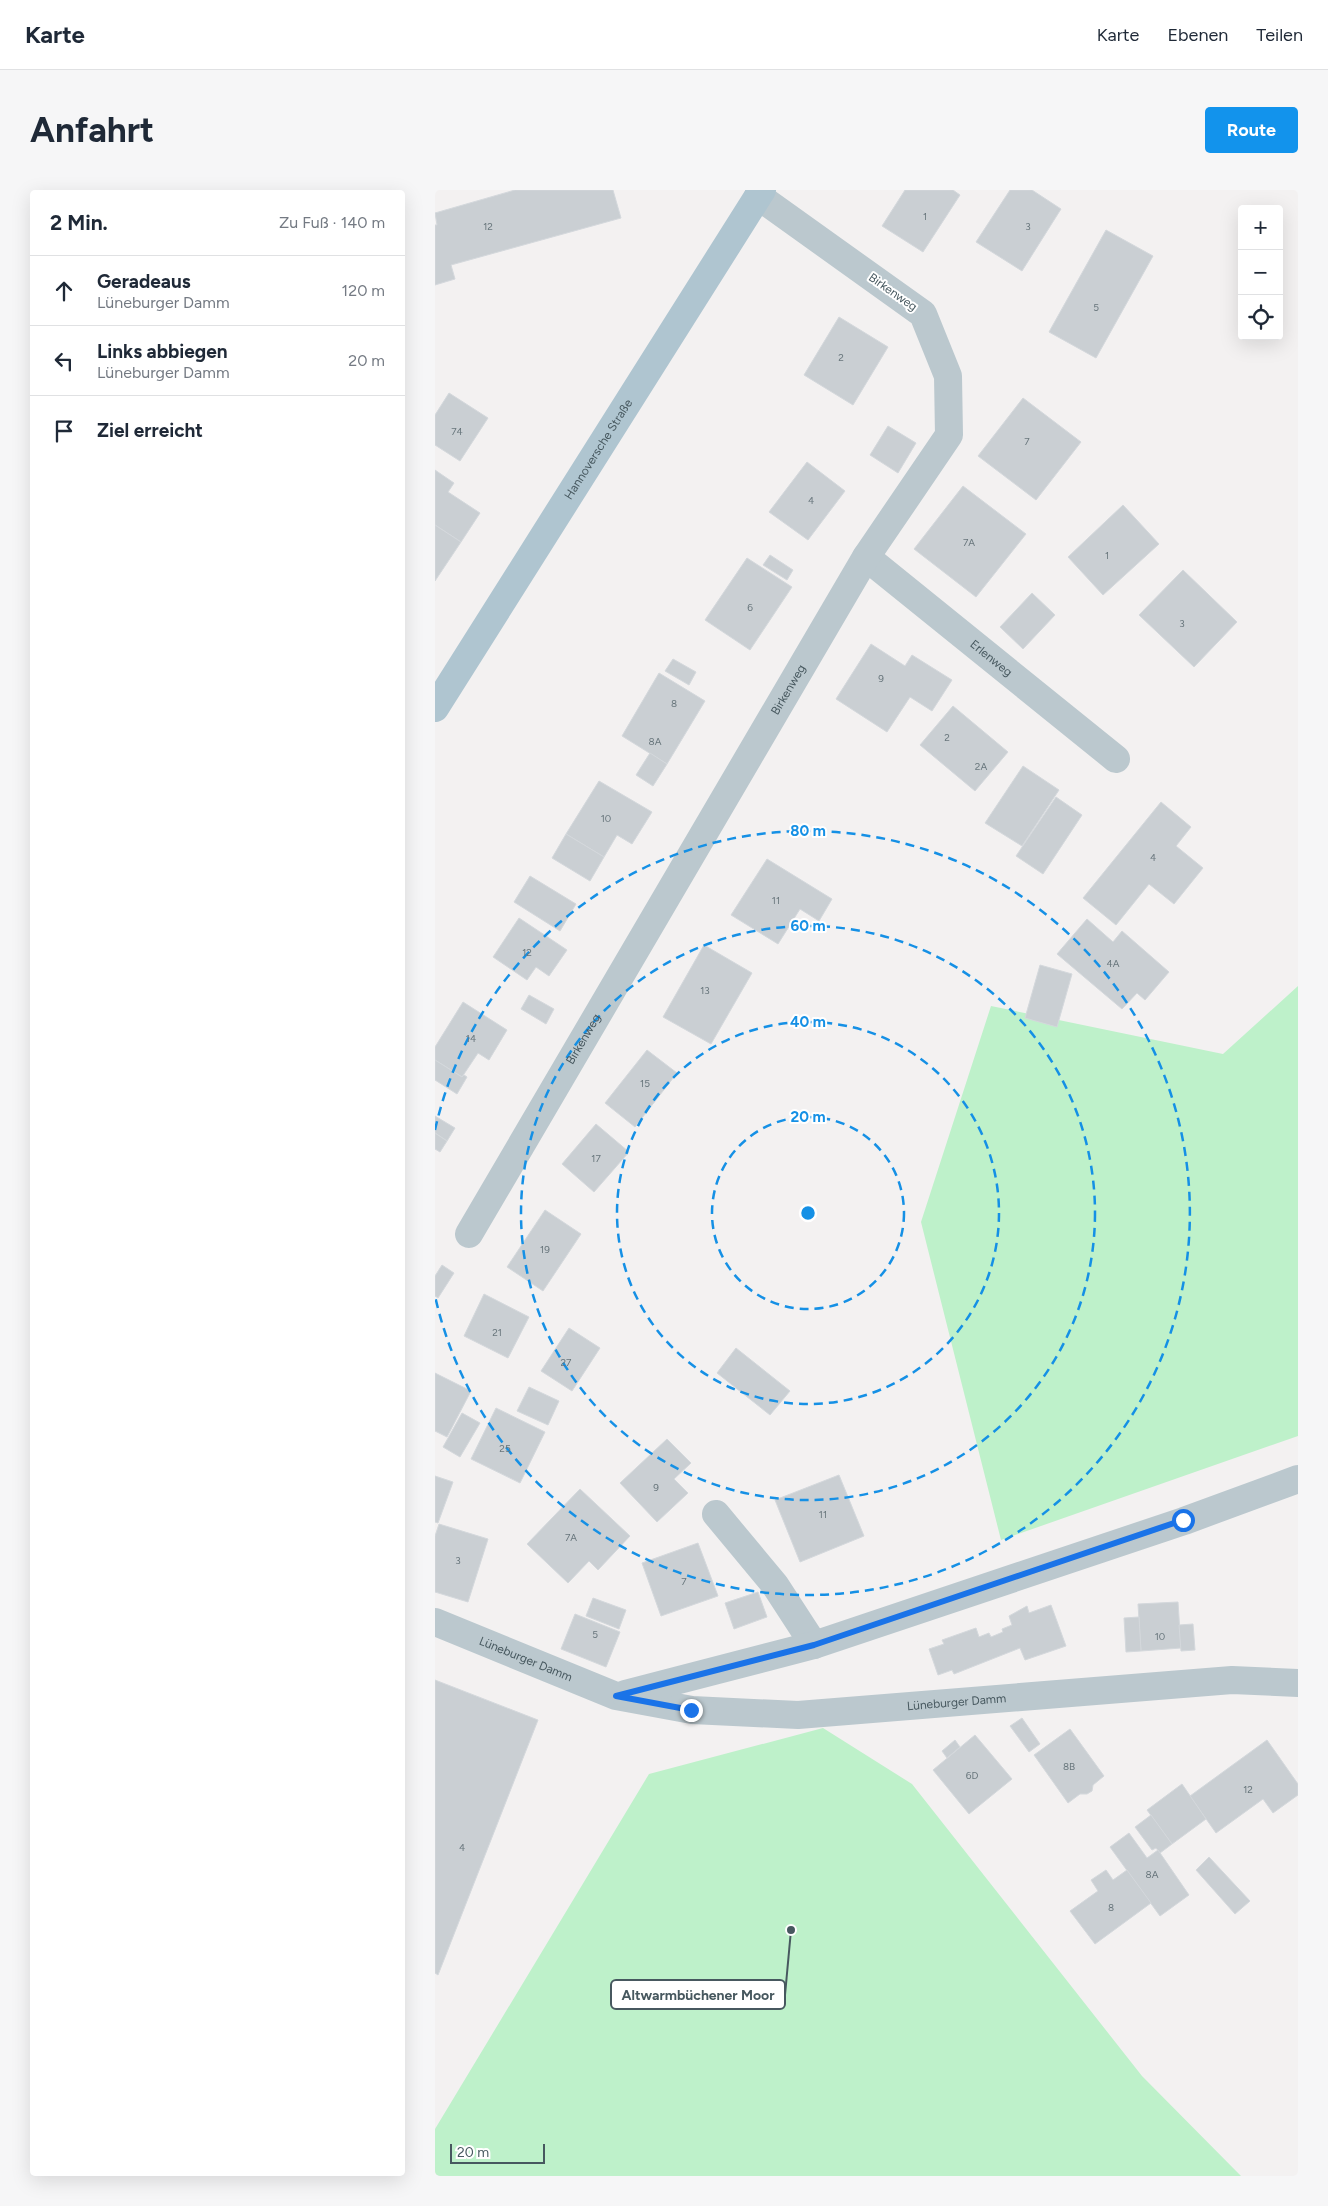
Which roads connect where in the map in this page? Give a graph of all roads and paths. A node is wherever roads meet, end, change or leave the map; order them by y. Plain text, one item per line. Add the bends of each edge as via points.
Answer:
1 (760, 193) edge
2 (866, 558) junction
3 (435, 708) edge
4 (1116, 758) dead end
5 (469, 1234) dead end
6 (1298, 1479) edge
7 (716, 1514) dead end
8 (435, 1622) edge
9 (814, 1645) junction
10 (1298, 1683) edge
11 (616, 1696) junction

1 - 2 street, Birkenweg via 923,314 949,376 949,434
1 - 3 main road, Hannoversche Straße
2 - 4 street, Erlenweg
2 - 5 street, Birkenweg
6 - 9 street
7 - 9 street via 775,1585
8 - 11 street, Lüneburger Damm
9 - 11 street
10 - 11 street, Lüneburger Damm via 1232,1680 798,1715 691,1710

